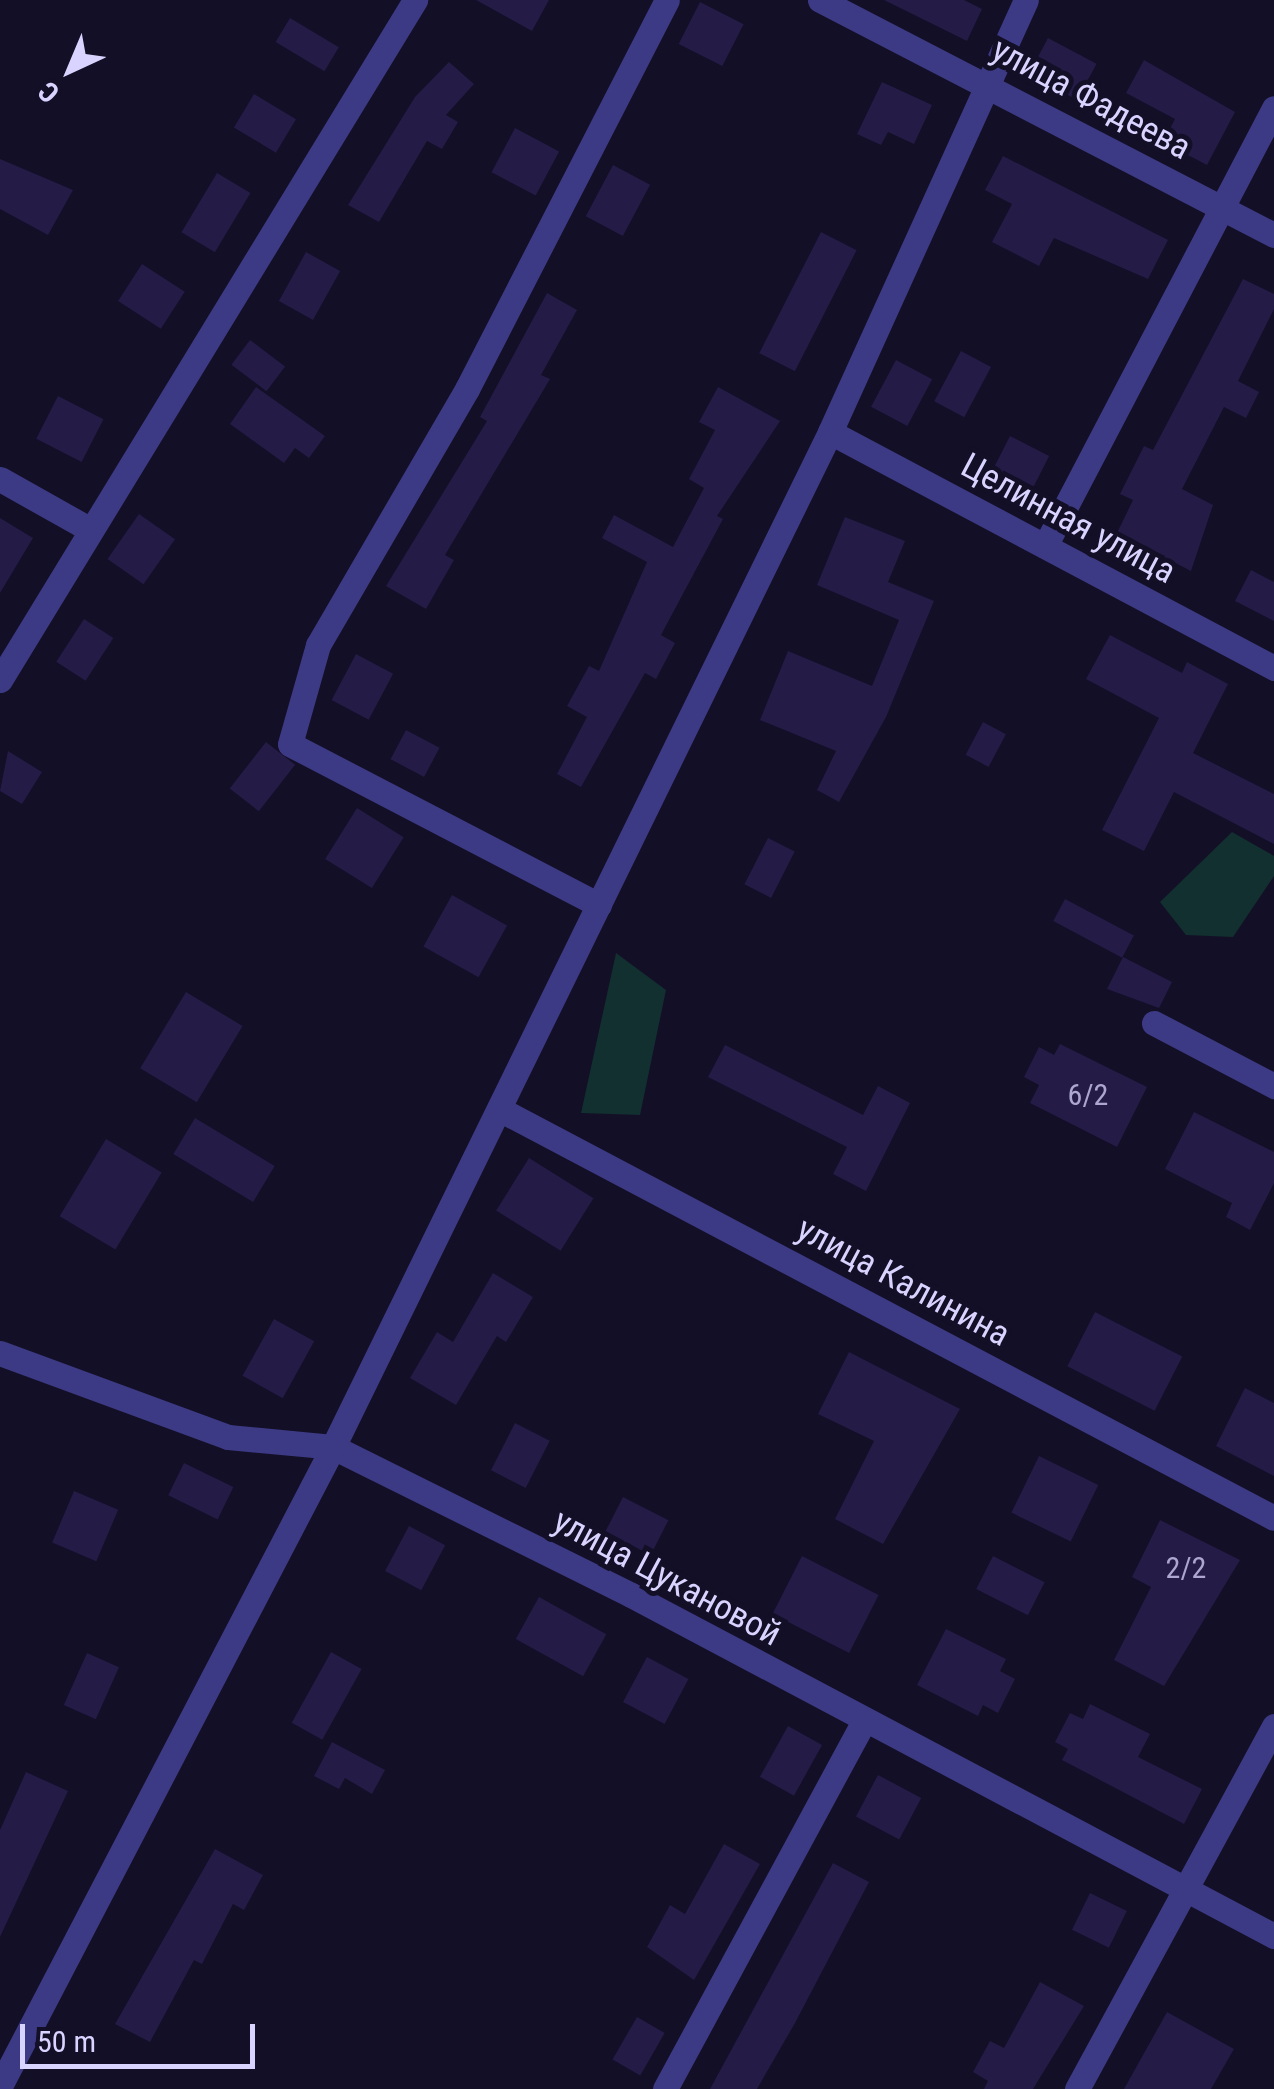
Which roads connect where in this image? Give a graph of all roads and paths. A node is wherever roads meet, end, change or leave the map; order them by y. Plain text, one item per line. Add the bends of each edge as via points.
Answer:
1 (414, 0) edge
2 (667, 0) edge
3 (820, 0) edge
4 (1026, 0) edge
5 (989, 85) junction
6 (1274, 108) edge
7 (1221, 207) junction
8 (1274, 235) edge
9 (830, 432) junction
10 (0, 479) edge
11 (91, 530) junction
12 (1045, 546) junction
13 (1274, 668) edge
14 (0, 680) edge
15 (599, 905) junction
16 (1154, 1023) dead end
17 (1274, 1086) edge
18 (498, 1109) junction
19 (0, 1353) edge
20 (333, 1447) junction
21 (1274, 1518) edge
22 (862, 1724) junction
23 (1274, 1726) edge
24 (1185, 1891) junction
25 (1274, 1936) edge
26 (0, 2086) edge
27 (665, 2089) edge
28 (1077, 2089) edge

1 - 11 street
2 - 15 street via 467,389 318,645 290,744
3 - 5 street, улица Фадеева
4 - 5 street
5 - 7 street, улица Фадеева
5 - 9 street
6 - 7 street
7 - 8 street, улица Фадеева
7 - 12 street
9 - 12 street, Целинная улица
9 - 15 street
10 - 11 street
11 - 14 street
12 - 13 street, Целинная улица
15 - 18 street
16 - 17 street
18 - 20 street
18 - 21 street, улица Калинина
19 - 20 street, улица Цукановой via 228,1437
20 - 22 street, улица Цукановой via 631,1595
20 - 26 street
22 - 24 street, улица Цукановой
22 - 27 street
23 - 24 street
24 - 25 street, улица Цукановой
24 - 28 street

